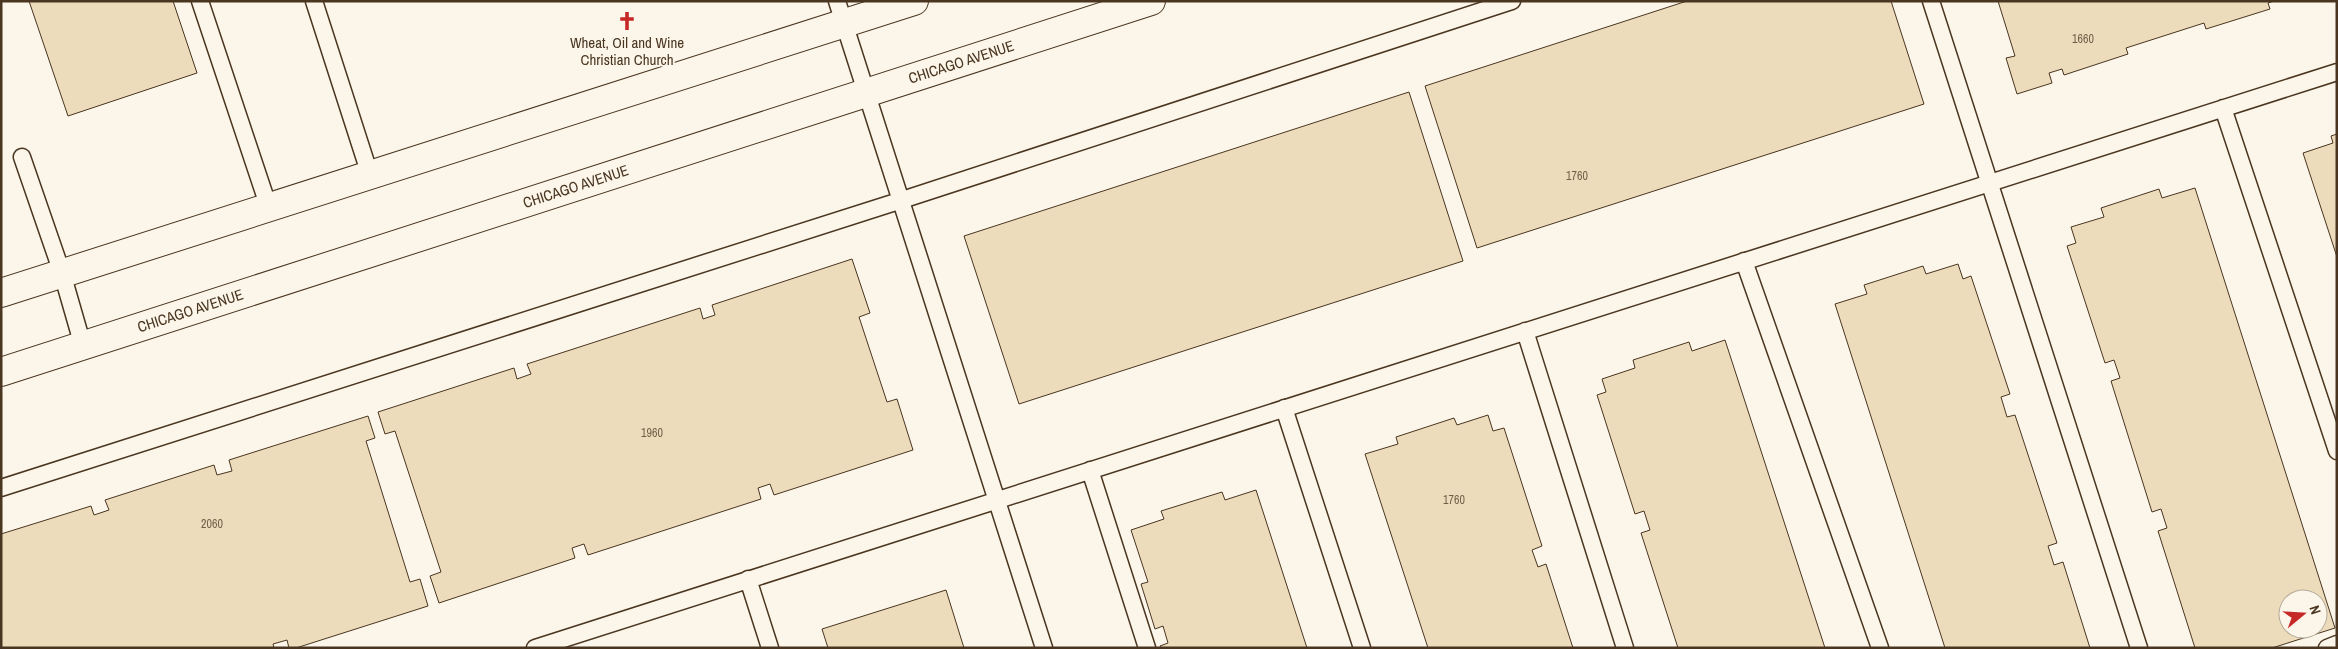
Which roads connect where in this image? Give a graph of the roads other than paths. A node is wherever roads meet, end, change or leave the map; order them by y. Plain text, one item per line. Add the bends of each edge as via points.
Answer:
1 (200, 1) edge
2 (314, 1) edge
3 (914, 1) edge
4 (1151, 1) edge
5 (1512, 1) edge
6 (1931, 1) edge
7 (841, 13) edge
8 (2337, 72) edge
9 (867, 94) junction
10 (2223, 108) junction
11 (22, 158) dead end
12 (370, 175) junction
13 (1990, 183) junction
14 (902, 200) junction
15 (269, 208) junction
16 (1744, 261) junction
17 (62, 274) junction
18 (1, 293) edge
19 (1525, 331) junction
20 (82, 346) junction
21 (1, 372) edge
22 (1284, 408) junction
23 (2337, 451) edge
24 (1090, 470) junction
25 (1, 488) edge
26 (997, 500) junction
27 (748, 579) junction
28 (2337, 644) edge
29 (534, 648) edge
30 (770, 648) edge
31 (1044, 648) edge
32 (1146, 648) edge
33 (1362, 648) edge
34 (1625, 648) edge
35 (1880, 648) edge
36 (2139, 648) edge
37 (2326, 648) edge

1 - 15 lane
2 - 12 lane
3 - 7 main road
4 - 9 main road, CHICAGO AVENUE
5 - 14 lane
6 - 13 lane
7 - 9 lane
7 - 12 main road
8 - 10 lane
9 - 14 lane
9 - 20 main road, CHICAGO AVENUE
10 - 13 lane
10 - 23 lane
11 - 17 lane
12 - 15 main road
13 - 16 lane
13 - 36 lane
14 - 25 lane
14 - 26 lane
15 - 17 main road
16 - 19 lane
16 - 35 lane
17 - 18 main road
17 - 20 lane
19 - 22 lane
19 - 34 lane
20 - 21 main road, CHICAGO AVENUE
22 - 24 lane
22 - 33 lane
24 - 26 lane
24 - 32 lane
26 - 27 lane
26 - 31 lane
27 - 29 lane
27 - 30 lane
28 - 37 lane

